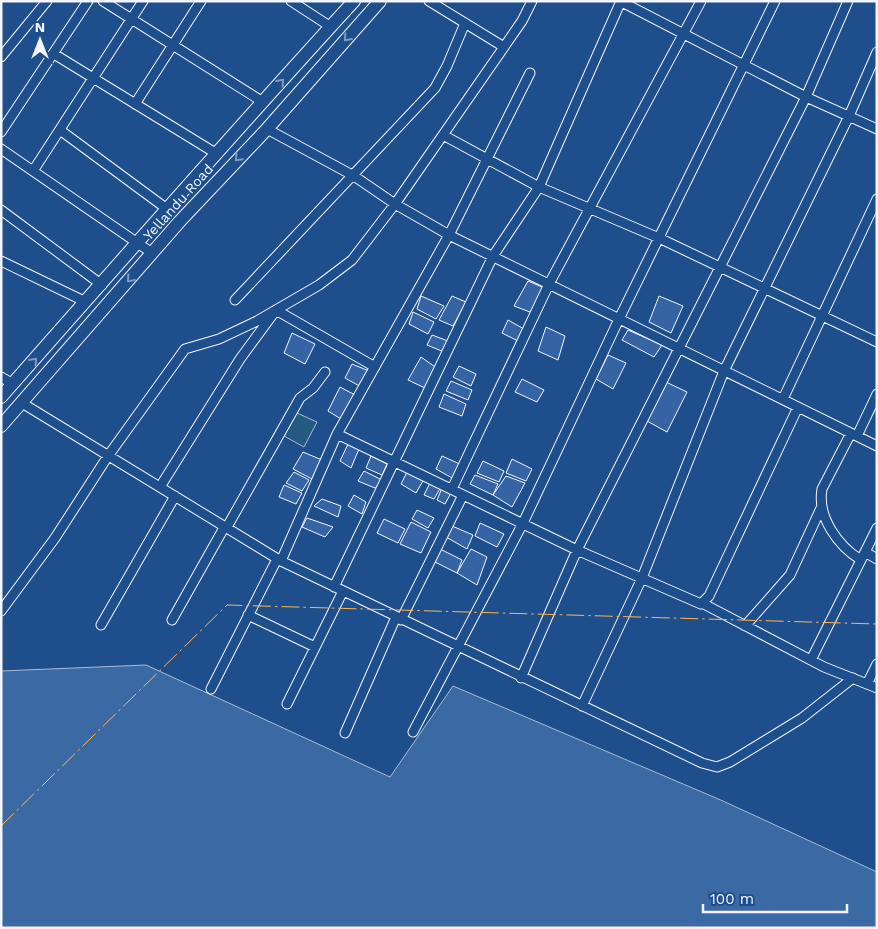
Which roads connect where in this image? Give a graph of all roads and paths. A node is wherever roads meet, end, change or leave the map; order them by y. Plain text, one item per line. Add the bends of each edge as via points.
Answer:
1 (47, 1) edge
2 (88, 1) edge
3 (102, 1) edge
4 (143, 1) edge
5 (201, 1) edge
6 (291, 1) edge
7 (354, 1) edge
8 (380, 1) edge
9 (428, 1) edge
10 (532, 1) edge
11 (620, 1) edge
12 (701, 1) edge
13 (775, 1) edge
14 (848, 1) edge
15 (132, 20) junction
16 (465, 23) junction
17 (331, 27) junction
18 (684, 35) junction
19 (171, 45) junction
20 (504, 47) junction
21 (877, 52) edge
22 (54, 54) junction
23 (1, 58) edge
24 (744, 63) junction
25 (530, 74) dead end
26 (94, 79) junction
27 (806, 97) junction
28 (263, 102) junction
29 (135, 104) junction
30 (848, 116) junction
31 (267, 129) junction
32 (877, 129) edge
33 (60, 130) junction
34 (1, 132) edge
35 (443, 135) junction
36 (1, 149) edge
37 (217, 154) junction
38 (486, 159) junction
39 (33, 171) junction
40 (354, 176) junction
41 (539, 187) junction
42 (877, 199) edge
43 (394, 204) junction
44 (590, 208) junction
45 (167, 209) junction
46 (1, 210) edge
47 (449, 235) junction
48 (659, 238) junction
49 (136, 242) junction
50 (152, 254) junction
51 (493, 256) junction
52 (1, 261) edge
53 (720, 268) junction
54 (549, 284) junction
55 (102, 285) junction
56 (765, 288) junction
57 (235, 300) dead end
58 (86, 302) junction
59 (276, 310) junction
60 (823, 314) junction
61 (619, 319) junction
62 (877, 342) edge
63 (679, 348) junction
64 (375, 367) junction
65 (724, 370) junction
66 (325, 372) dead end
67 (1, 377) edge
68 (13, 384) junction
69 (877, 394) edge
70 (1, 397) edge
71 (784, 399) junction
72 (22, 403) junction
73 (798, 406) junction
74 (1, 426) edge
75 (337, 434) junction
76 (854, 434) junction
77 (877, 446) edge
78 (108, 456) junction
79 (394, 461) junction
80 (160, 487) junction
81 (452, 489) junction
82 (463, 495) junction
83 (175, 496) junction
84 (821, 508) junction
85 (523, 523) junction
86 (226, 527) junction
87 (877, 528) edge
88 (577, 550) junction
89 (863, 556) junction
90 (877, 559) edge
91 (279, 560) junction
92 (642, 578) junction
93 (334, 587) junction
94 (343, 591) junction
95 (702, 603) junction
96 (1, 611) edge
97 (248, 615) junction
98 (399, 618) junction
99 (172, 620) dead end
100 (102, 625) dead end
101 (745, 626) junction
102 (456, 646) junction
103 (315, 647) junction
104 (811, 660) junction
105 (877, 664) edge
106 (522, 678) junction
107 (853, 678) junction
108 (866, 684) junction
109 (877, 688) edge
110 (211, 689) dead end
111 (287, 704) dead end
112 (582, 706) junction
113 (413, 732) dead end
114 (345, 733) dead end

1 - 23 street
2 - 22 street
3 - 15 street
4 - 15 street
5 - 19 street
6 - 17 street
7 - 17 main road, Yellandu Road
8 -> 31 main road, Yellandu Road
9 - 16 street
10 - 20 street
11 - 18 street
11 - 41 street
12 - 18 street
13 - 24 street
14 - 27 street
15 - 19 street
15 - 26 street
16 - 20 street
16 - 40 street via 435,88
28 -> 17 main road, Yellandu Road
18 - 24 street
18 - 44 street
19 - 28 street
19 - 29 street
20 - 35 street
21 - 30 street
22 - 26 street
22 - 34 street
24 - 27 street
24 - 48 street
25 - 38 street
26 - 29 street
26 - 33 street
27 - 30 street
27 - 53 street
28 - 37 main road, Yellandu Road
29 - 37 street
30 - 32 street
30 - 56 street
31 - 40 street
31 -> 50 main road, Yellandu Road
33 - 39 street
33 - 45 street
35 - 38 street
35 - 43 street
36 - 39 street
37 - 45 main road, Yellandu Road
38 - 41 street
38 - 47 street
39 - 49 street
40 - 43 street
40 - 57 street
41 - 44 street
41 - 51 street
42 - 60 street
43 - 47 street
43 - 59 street via 352,260 319,285
44 - 48 street
44 - 54 street
45 - 49 main road, Yellandu Road
46 - 55 street
47 - 51 street
47 - 64 street
48 - 53 street
48 - 61 street
49 - 50 street
49 - 55 main road, Yellandu Road
50 -> 72 main road, Yellandu Road
51 - 54 street
51 - 79 street
52 - 58 street
53 - 56 street
53 - 63 street
54 - 61 street
54 - 81 street
55 - 58 main road, Yellandu Road
56 - 60 street
56 - 65 street
68 -> 58 main road, Yellandu Road
59 - 64 street
59 - 78 street via 219,339 186,349
59 - 80 street via 240,359
60 - 62 street
60 - 71 street
61 - 63 street
61 - 85 street
63 - 65 street
63 - 88 street
64 - 75 street
65 - 71 street
65 - 92 street
66 - 86 street via 300,398
67 - 68 street
68 - 70 main road, Yellandu Road
69 - 76 street
71 - 73 street
72 - 74 main road, Yellandu Road
72 - 78 street
73 - 76 street
73 - 95 street via 709,596
75 - 79 street
75 - 91 street
76 - 77 street
76 - 84 street via 822,489
78 - 80 street
78 - 96 street via 56,538
79 - 81 street
79 - 93 street
80 - 83 street
81 - 82 street
82 - 85 street
82 - 98 street
83 - 86 street
83 - 100 street
84 - 89 street via 837,538
84 - 101 street via 790,576
85 - 88 street
85 - 102 street
86 - 91 street
86 - 99 street
87 - 89 street
88 - 92 street
88 - 106 street
89 - 90 street
89 - 104 street
91 - 93 street
91 - 97 street
92 - 95 street
92 - 112 street
93 - 94 street
94 - 98 street
94 - 103 street
95 - 101 street
97 - 103 street
97 - 110 street
98 - 102 street
98 - 114 street
101 - 104 street
102 - 106 street
102 - 113 street
103 - 111 street
104 - 107 street
105 - 108 street
106 - 112 street
107 - 108 street
107 - 112 street via 802,718 717,767 702,764
108 - 109 street

